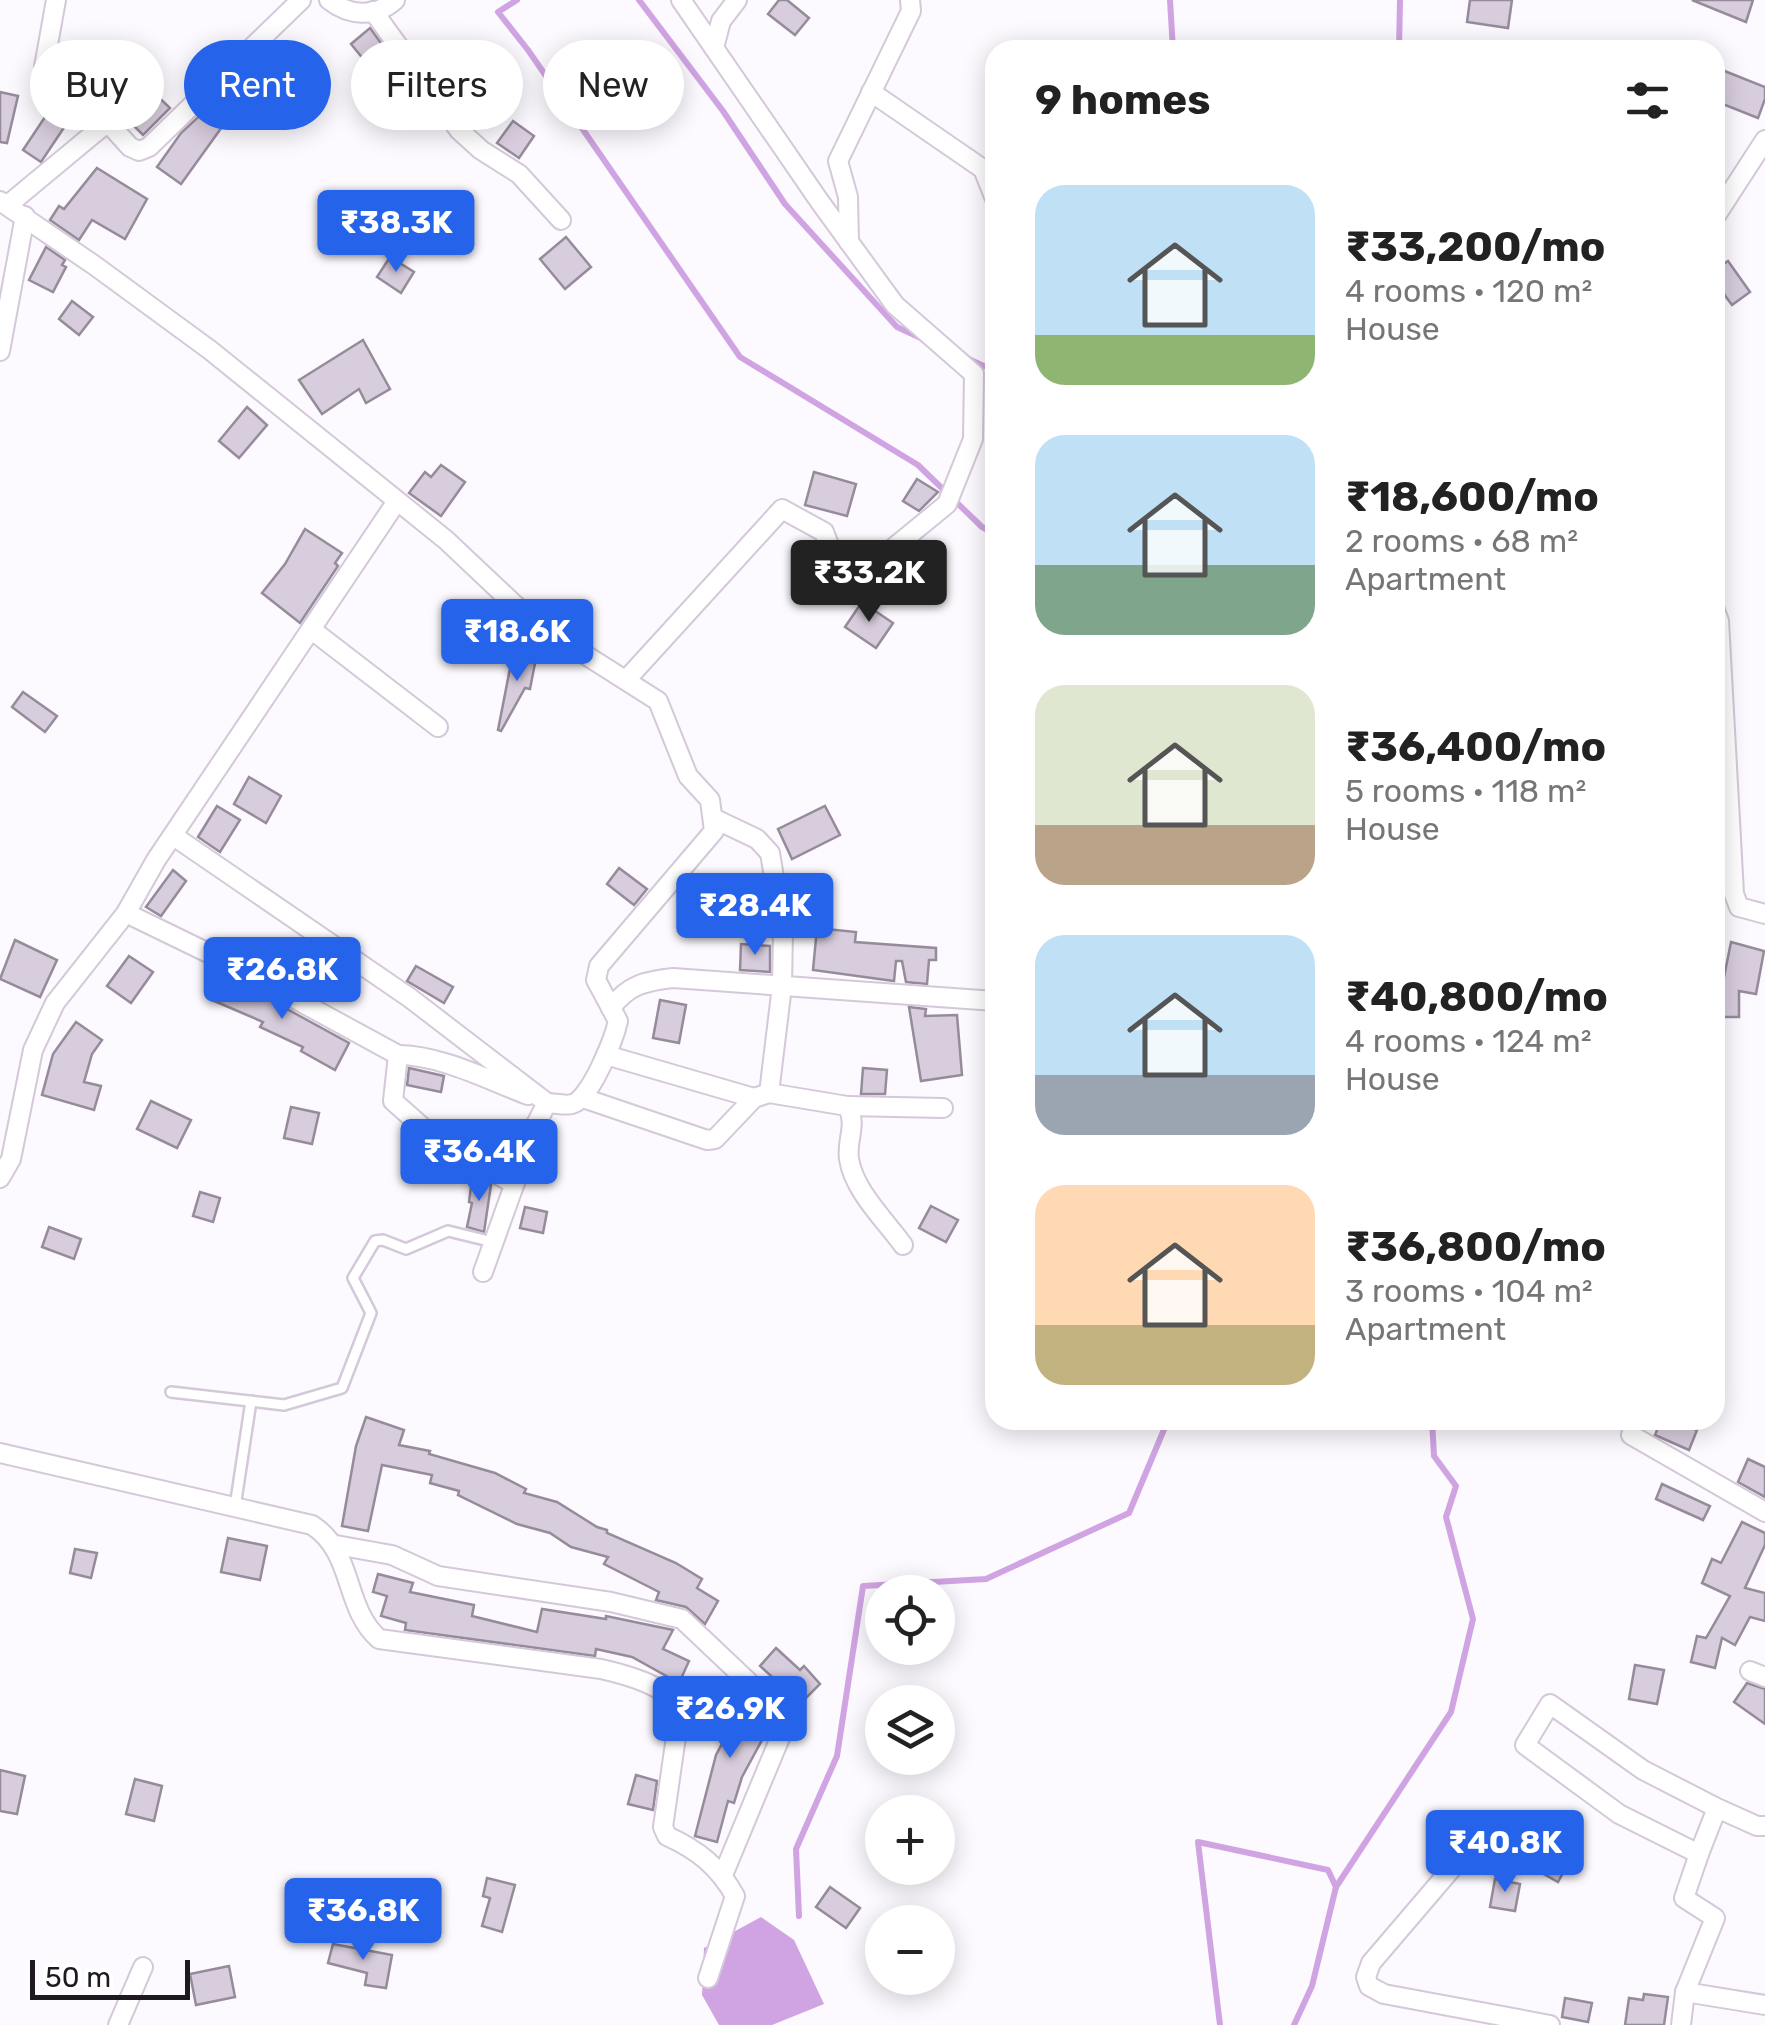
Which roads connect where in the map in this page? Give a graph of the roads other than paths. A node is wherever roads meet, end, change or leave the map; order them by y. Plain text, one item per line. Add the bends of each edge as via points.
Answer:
1 (56, 0) edge
2 (301, 0) edge
3 (329, 0) edge
4 (394, 0) edge
5 (682, 0) edge
6 (738, 0) edge
7 (910, 0) edge
8 (373, 11) junction
9 (49, 40) edge
10 (714, 48) junction
11 (871, 92) junction
12 (1765, 140) edge
13 (985, 174) edge
14 (1725, 202) edge
15 (4, 203) edge
16 (25, 216) junction
17 (561, 220) dead end
18 (849, 243) junction
19 (0, 352) edge
20 (397, 501) junction
21 (312, 630) junction
22 (626, 680) junction
23 (438, 728) dead end
24 (1725, 740) edge
25 (715, 819) junction
26 (174, 836) junction
27 (126, 914) junction
28 (1765, 914) edge
29 (782, 986) junction
30 (985, 1000) edge
31 (611, 1008) junction
32 (398, 1055) junction
33 (606, 1055) junction
34 (761, 1096) junction
35 (583, 1098) junction
36 (548, 1102) junction
37 (847, 1106) junction
38 (943, 1108) dead end
39 (0, 1178) edge
40 (514, 1184) junction
41 (493, 1242) junction
42 (903, 1245) dead end
43 (483, 1272) dead end
44 (170, 1392) dead end
45 (251, 1402) junction
46 (1630, 1435) dead end
47 (0, 1452) edge
48 (236, 1507) junction
49 (1765, 1512) edge
50 (336, 1545) junction
51 (1717, 1808) junction
52 (1765, 1826) edge
53 (1471, 1846) dead end
54 (1698, 1854) junction
55 (723, 1875) junction
56 (143, 1967) dead end
57 (708, 1978) dead end
58 (1685, 1992) junction
59 (1765, 2005) edge
60 (118, 2025) edge
61 (1550, 2025) edge
62 (1681, 2025) edge

1 - 9 street
2 - 15 street via 148,147 130,147 103,126
3 - 8 street via 356,14
4 - 8 street
5 - 10 street
6 - 10 street via 721,21
7 - 11 street via 911,11
8 - 17 street via 458,130 518,174
10 - 18 street
11 - 13 street
11 - 18 street via 838,160 848,197
12 - 14 street
15 - 16 street
16 - 19 street
16 - 20 street via 210,350
18 - 22 street via 895,305 974,374 973,438 946,504 874,563 834,558 824,532 782,509
20 - 21 street
20 - 22 street via 532,621
21 - 23 street
21 - 26 street
22 - 25 street via 658,701 688,776 710,800
24 - 28 street via 1734,894 1739,907
25 - 29 street via 757,839 770,853 783,932
25 - 31 street via 701,850 599,966 596,980
26 - 27 street
26 - 36 street
27 - 32 street
27 - 39 street via 55,1003 32,1050 12,1159
29 - 30 street
29 - 31 street via 642,981
29 - 34 street
31 - 33 street via 618,1021
32 - 36 street via 447,1065
32 - 40 street via 393,1101 438,1141
33 - 34 street
33 - 35 street
34 - 35 street via 707,1140
34 - 37 street
35 - 36 street
36 - 40 street
37 - 38 street
37 - 42 street via 853,1116 848,1158 858,1185
40 - 41 street
41 - 43 street
41 - 45 lane via 448,1231 406,1249 376,1241 353,1278 371,1312 342,1388 284,1406
44 - 45 lane
45 - 48 lane
46 - 49 street
47 - 48 street
48 - 50 street via 312,1525
50 - 55 street via 364,1626 379,1639 601,1669 673,1698 680,1709 663,1827
50 - 55 street via 392,1556 438,1576 682,1619 777,1708 782,1733
51 - 52 street
51 - 54 street
51 - 54 street via 1643,1770 1550,1704 1526,1746 1619,1814
53 - 61 street via 1371,1963 1369,1986
54 - 58 street via 1684,1898 1716,1918
55 - 57 street via 736,1896
56 - 60 street
58 - 59 street
58 - 62 street

